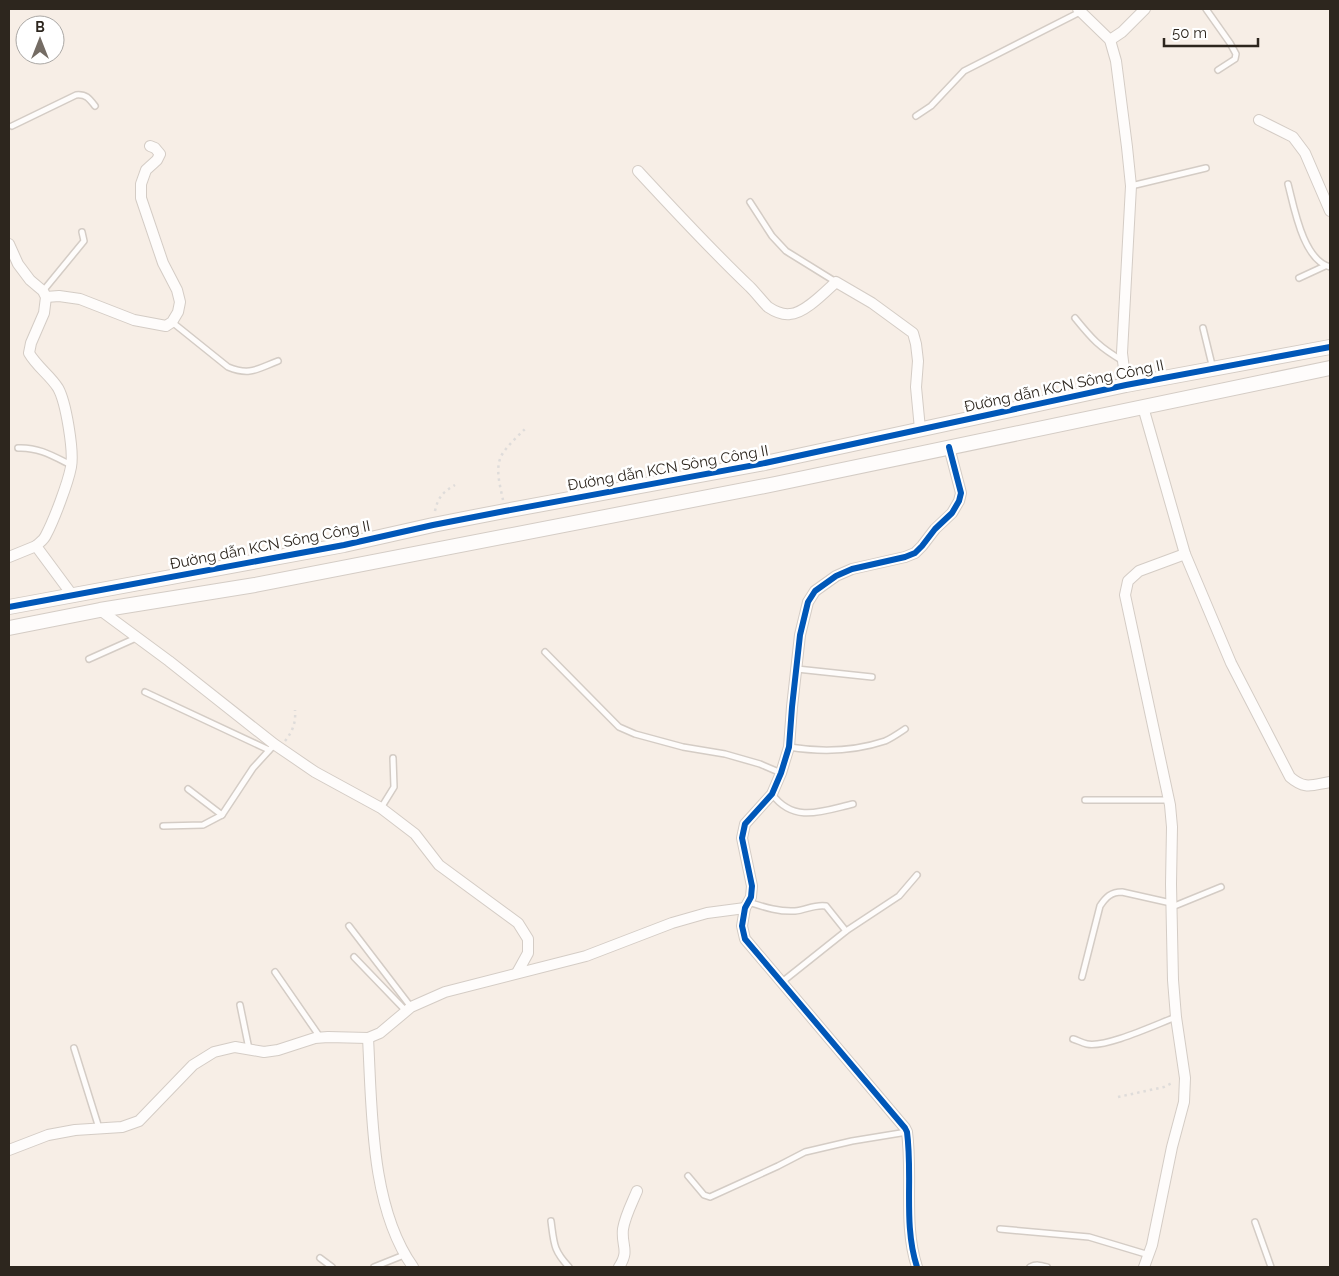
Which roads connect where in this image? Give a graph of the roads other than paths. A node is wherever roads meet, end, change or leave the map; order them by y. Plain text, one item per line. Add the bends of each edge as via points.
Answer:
1 (1145, 9) edge
2 (1206, 9) edge
3 (1079, 10) edge
4 (1110, 40) junction
5 (1218, 70) dead end
6 (95, 106) dead end
7 (916, 116) dead end
8 (1259, 120) dead end
9 (12, 126) dead end
10 (150, 146) dead end
11 (1206, 168) dead end
12 (638, 171) dead end
13 (1288, 184) dead end
14 (1131, 186) junction
15 (750, 202) dead end
16 (1330, 211) edge
17 (82, 232) dead end
18 (9, 244) edge
19 (1328, 267) edge
20 (1299, 278) dead end
21 (836, 282) junction
22 (44, 294) junction
23 (1075, 318) dead end
24 (172, 322) junction
25 (1203, 328) dead end
26 (1330, 347) edge
27 (278, 361) dead end
28 (1123, 361) junction
29 (1330, 368) edge
30 (1213, 369) junction
31 (1126, 385) junction
32 (1143, 407) junction
33 (920, 429) junction
34 (949, 447) junction
35 (18, 448) dead end
36 (71, 466) junction
37 (36, 546) junction
38 (1185, 554) junction
39 (9, 557) edge
40 (250, 562) junction
41 (255, 585) junction
42 (73, 596) junction
43 (9, 607) edge
44 (100, 610) junction
45 (9, 628) edge
46 (137, 637) junction
47 (545, 652) dead end
48 (89, 659) dead end
49 (797, 669) junction
50 (872, 677) dead end
51 (144, 692) dead end
52 (905, 729) dead end
53 (274, 747) junction
54 (789, 747) junction
55 (393, 758) dead end
56 (781, 773) junction
57 (1330, 782) edge
58 (188, 789) dead end
59 (772, 794) junction
60 (1085, 800) dead end
61 (1168, 800) junction
62 (854, 804) dead end
63 (381, 808) junction
64 (222, 815) junction
65 (162, 826) dead end
66 (917, 874) dead end
67 (1221, 887) dead end
68 (747, 905) junction
69 (1172, 905) junction
70 (349, 926) dead end
71 (846, 931) junction
72 (354, 957) dead end
73 (275, 972) dead end
74 (517, 973) junction
75 (1082, 976) dead end
76 (782, 982) junction
77 (240, 1005) dead end
78 (409, 1009) junction
79 (1176, 1017) junction
80 (321, 1038) junction
81 (368, 1038) junction
82 (1072, 1039) dead end
83 (74, 1048) dead end
84 (249, 1049) junction
85 (99, 1128) junction
86 (907, 1132) junction
87 (9, 1150) edge
88 (688, 1176) dead end
89 (637, 1190) dead end
90 (550, 1222) dead end
91 (1255, 1222) dead end
92 (1000, 1229) dead end
93 (404, 1255) junction
94 (1149, 1255) junction
95 (320, 1258) dead end
96 (332, 1267) edge
97 (374, 1267) edge
98 (413, 1267) edge
99 (568, 1267) edge
100 (618, 1267) edge
101 (917, 1267) edge
102 (1030, 1267) edge
103 (1047, 1267) edge
104 (1144, 1267) edge
105 (1271, 1267) edge

1 - 4 street
2 - 5 lane via 1236,54
3 - 4 street
3 - 7 lane via 964,71
4 - 14 street via 1116,61
6 - 9 lane via 88,96 76,95
8 - 16 street via 1293,137 1305,153
10 - 24 street via 160,154 146,170 141,198 163,263 177,290 180,302
11 - 14 lane
12 - 21 street via 714,254 776,312 797,312
13 - 19 lane via 1309,249
14 - 28 street
15 - 21 lane via 786,251
17 - 22 lane via 84,240
18 - 22 street via 18,264
19 - 20 lane
21 - 33 street via 872,303 912,333 918,361 916,387
22 - 24 street via 80,299 134,320 166,326
22 - 36 street via 44,313 29,353 64,400
23 - 28 lane via 1102,348
24 - 27 lane via 228,367 238,371 251,372
25 - 30 lane
26 - 30 street, Đường dẫn KCN Sông Công II
28 - 31 street
29 - 32 street
30 - 31 street, Đường dẫn KCN Sông Công II
31 - 33 street, Đường dẫn KCN Sông Công II
32 - 34 street
32 - 38 street
33 - 40 street, Đường dẫn KCN Sông Công II via 765,463
34 - 41 street
34 - 49 street via 961,493 952,514 914,553 852,569 815,591 808,602 800,635
35 - 36 lane via 43,451
36 - 37 street via 45,537
37 - 39 street
37 - 42 street
38 - 57 street via 1231,664 1290,777 1299,785
38 - 61 street via 1139,571 1128,581 1125,595
40 - 41 street
40 - 42 street, Đường dẫn KCN Sông Công II
41 - 44 street
42 - 43 street, Đường dẫn KCN Sông Công II
44 - 45 street
44 - 46 street
46 - 48 lane
46 - 53 street
47 - 56 lane via 619,727 683,747 725,754
49 - 50 lane
49 - 54 street
51 - 53 lane
52 - 54 lane via 886,740 844,749
53 - 63 street
53 - 64 lane via 253,768
54 - 56 street
55 - 63 lane via 394,787
56 - 59 street
58 - 64 lane
59 - 62 lane via 784,807 811,814
59 - 68 street via 744,824 742,838 752,886
60 - 61 lane
61 - 69 street via 1172,827
63 - 74 street via 415,834 439,865 518,923 528,938 528,953
64 - 65 lane via 203,825
66 - 71 lane via 900,896
67 - 69 lane
68 - 71 lane via 794,911 826,906
68 - 74 street via 707,913 586,956
68 - 76 street via 742,926 745,939
69 - 75 lane via 1122,892 1113,892 1105,898 1100,906
69 - 79 street
70 - 78 lane
71 - 76 lane
72 - 78 lane
73 - 80 lane
74 - 78 street via 445,992
76 - 86 street
77 - 84 lane
78 - 81 street
79 - 82 lane via 1136,1033 1095,1044
79 - 94 street via 1185,1078 1184,1102
80 - 81 street
80 - 84 street via 278,1050
81 - 93 street via 375,1154 382,1195
83 - 85 lane
84 - 85 street via 234,1047 214,1052 193,1065 139,1121 122,1127
85 - 87 street via 48,1135
86 - 88 lane via 805,1152 710,1197 704,1195
86 - 101 street via 909,1235
89 - 100 street via 624,1228 624,1260
90 - 99 lane via 554,1248
91 - 105 lane
92 - 94 lane via 1089,1236
93 - 97 lane
93 - 98 street
94 - 104 street
95 - 96 lane
102 - 103 lane

